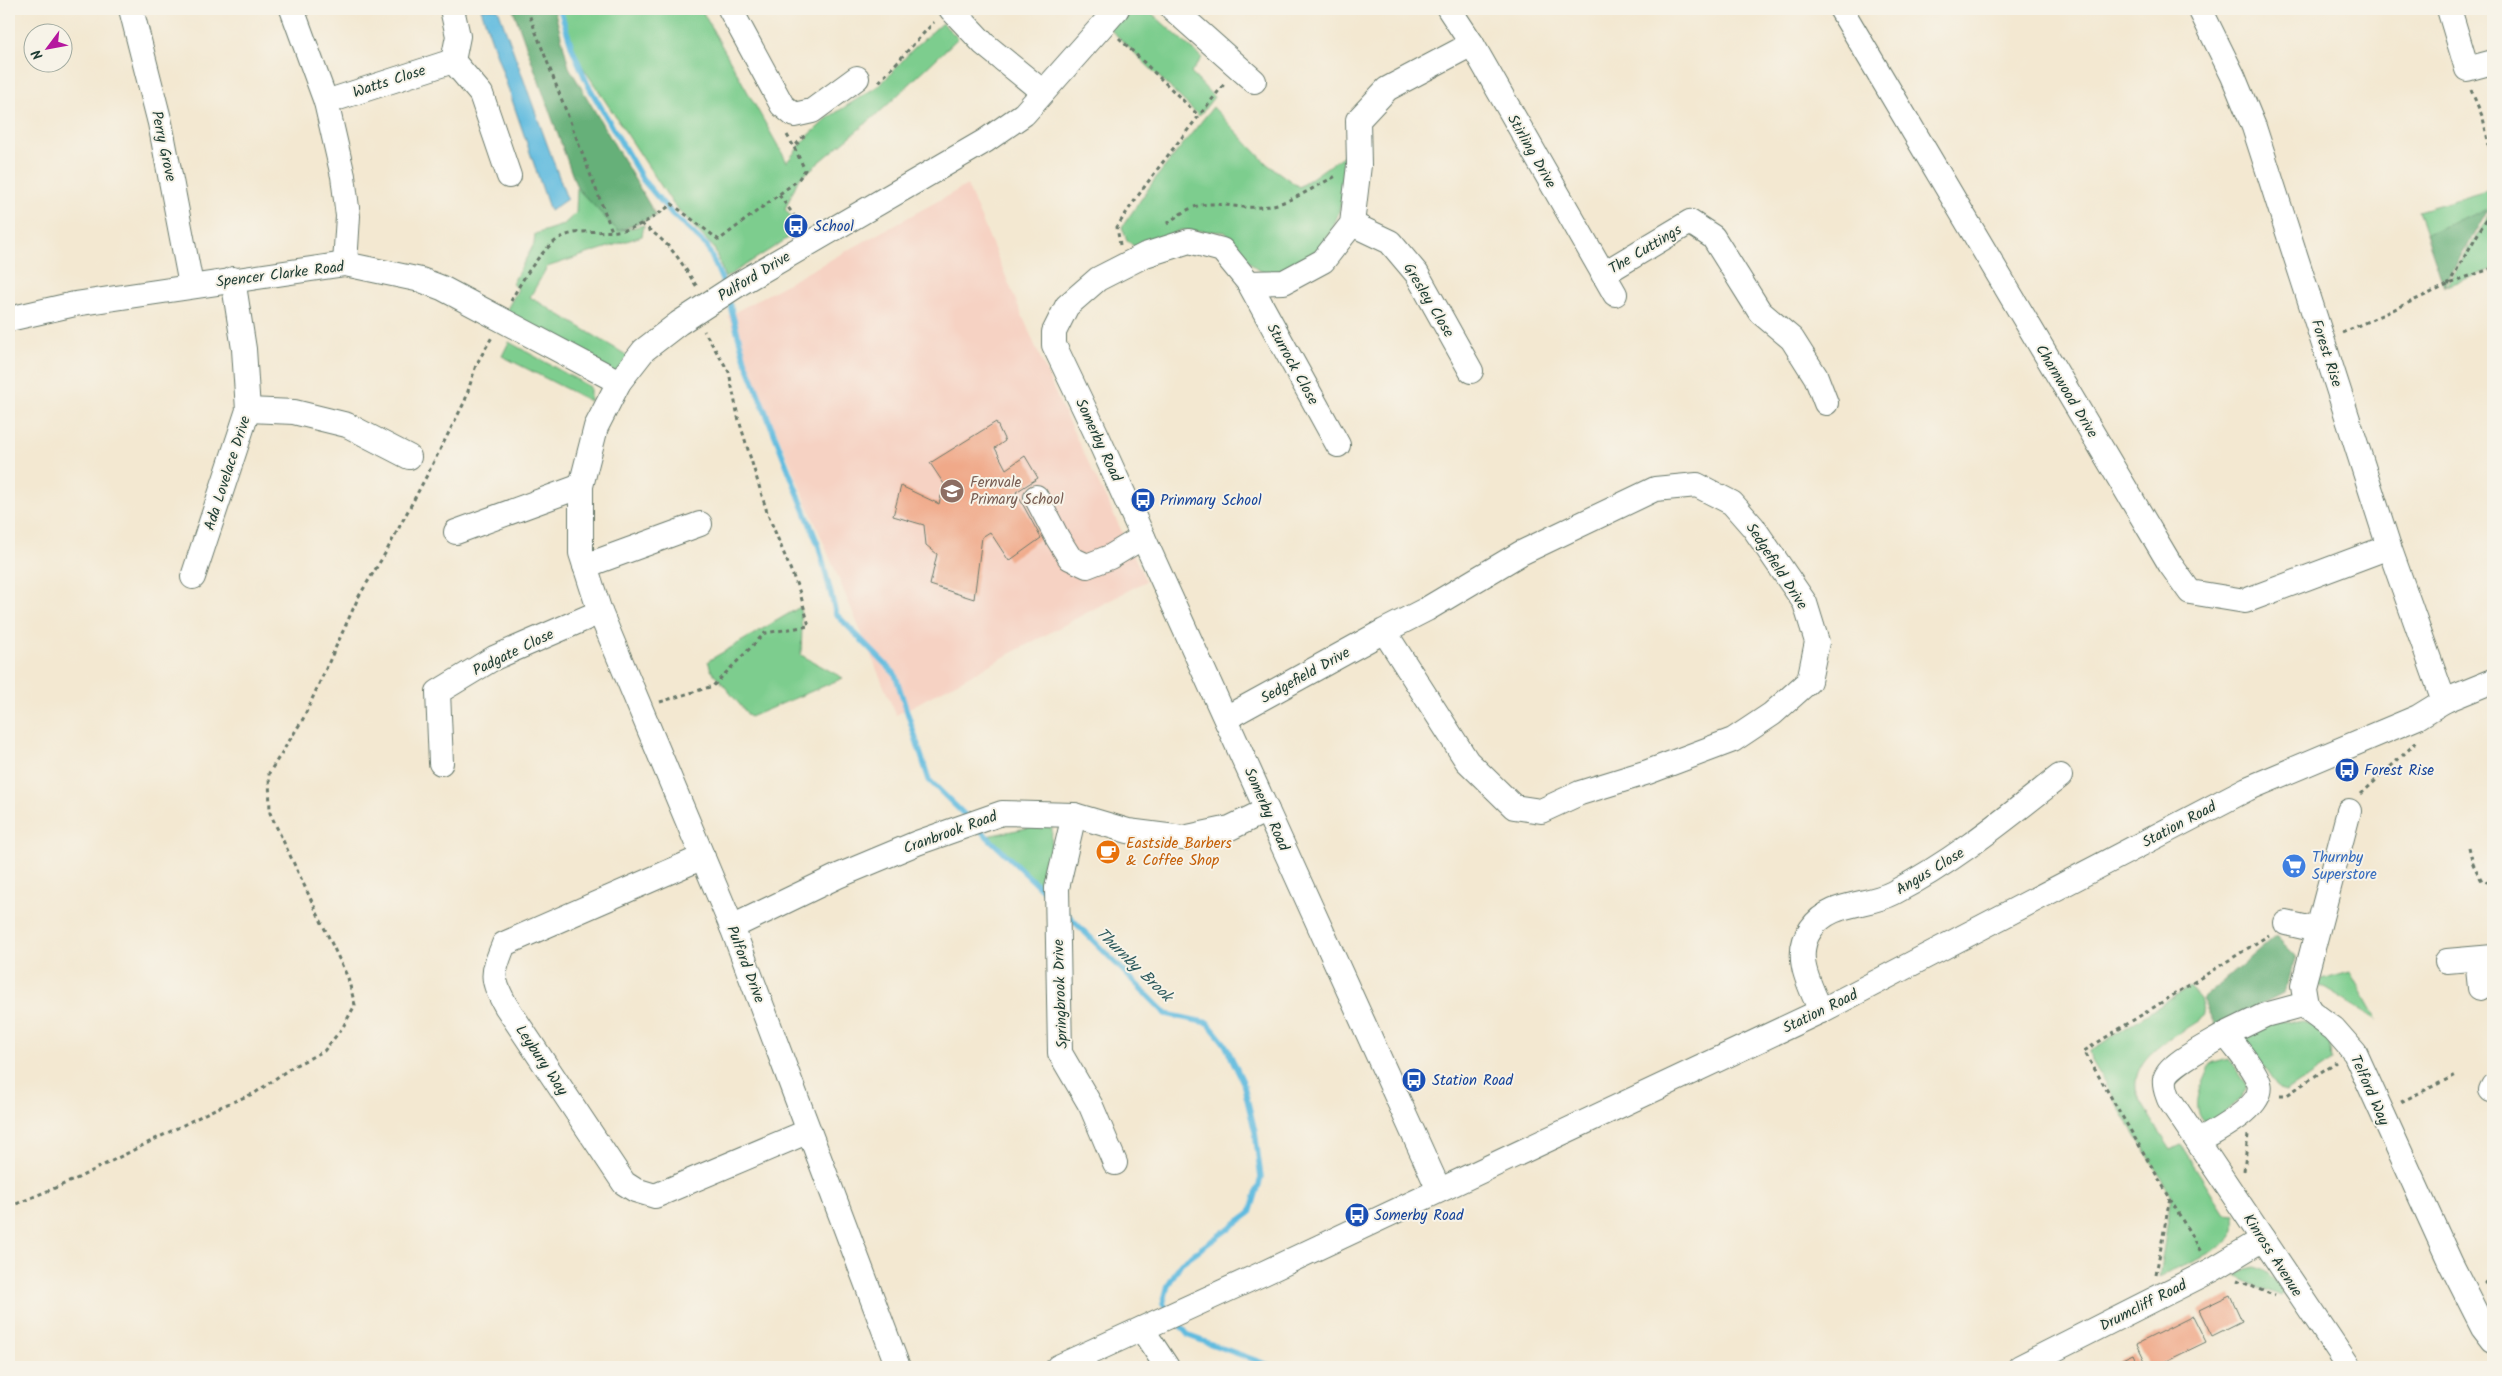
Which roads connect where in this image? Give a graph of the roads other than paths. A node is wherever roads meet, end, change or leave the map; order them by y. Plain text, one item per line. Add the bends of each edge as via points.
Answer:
1 (131, 9) edge
2 (292, 9) edge
3 (452, 9) edge
4 (951, 9) edge
5 (1173, 9) edge
6 (1449, 9) edge
7 (1841, 9) edge
8 (2200, 9) edge
9 (2449, 9) edge
10 (731, 10) edge
11 (1111, 16) edge
12 (1472, 44) junction
13 (2493, 62) edge
14 (460, 69) junction
15 (1246, 74) road end
16 (857, 78) dead end
17 (1043, 92) junction
18 (326, 102) junction
19 (509, 176) dead end
20 (1352, 224) junction
21 (345, 264) junction
22 (233, 279) junction
23 (1249, 283) junction
24 (1609, 284) joint
25 (191, 285) junction
26 (9, 319) edge
27 (1471, 371) dead end
28 (619, 382) junction
29 (1826, 403) dead end
30 (248, 410) junction
31 (1338, 445) dead end
32 (409, 457) dead end
33 (581, 486) junction
34 (1036, 497) dead end
35 (700, 524) dead end
36 (456, 532) dead end
37 (1143, 537) junction
38 (2389, 547) junction
39 (585, 566) junction
40 (194, 577) dead end
41 (600, 612) junction
42 (1384, 631) junction
43 (2493, 681) edge
44 (2444, 701) junction
45 (1226, 718) junction
46 (441, 763) dead end
47 (2060, 776) dead end
48 (1267, 810) junction
49 (2349, 811) road end
50 (1074, 815) junction
51 (703, 858) junction
52 (2286, 923) dead end
53 (732, 926) junction
54 (2317, 930) junction
55 (2485, 958) edge
56 (2447, 961) dead end
57 (2480, 988) dead end
58 (2306, 1004) junction
59 (1821, 1011) junction
60 (2226, 1034) junction
61 (809, 1131) junction
62 (2198, 1142) junction
63 (1115, 1163) dead end
64 (1439, 1190) junction
65 (2263, 1239) junction
66 (1142, 1329) junction
67 (2493, 1340) edge
68 (898, 1367) edge
69 (1058, 1367) edge
70 (1167, 1367) edge
71 (2020, 1367) edge
72 (2349, 1367) edge

1 - 25 street, Perry Grove via 160,123
2 - 18 street
3 - 14 street
4 - 17 street via 984,44
5 - 15 street
6 - 12 street, Stirling Drive
7 - 38 street, Charnwood Drive via 2190,592 2245,601
8 - 38 street, Forest Rise via 2254,127
9 - 13 street via 2467,69
10 - 16 street via 782,105 794,115 812,111
11 - 17 street, Pulford Drive
12 - 20 street via 1387,89 1358,120 1359,165
12 - 24 street, Stirling Drive
14 - 18 street, Watts Close
14 - 19 street via 481,94
17 - 28 street, Pulford Drive via 1024,114 985,141 700,309 644,350
18 - 21 street via 343,176 348,216
20 - 23 street via 1323,261 1284,282
20 - 27 street, Gresley Close via 1390,242 1417,274
21 - 22 street, Spencer Clarke Road
21 - 28 street, Spencer Clarke Road via 421,280 442,288
22 - 25 street, Spencer Clarke Road
22 - 30 street, Ada Lovelace Drive via 244,349
23 - 31 street, Sturrock Close
23 - 37 street, Somerby Road via 1222,250 1189,241 1129,263 1098,279 1067,306 1054,332 1054,345
24 - 29 street, The Cuttings via 1690,222 1713,237 1760,312 1792,338 1816,377
25 - 26 street, Spencer Clarke Road via 75,304
28 - 33 street, Pulford Drive via 596,426
30 - 32 street via 294,412 347,425
30 - 40 street, Ada Lovelace Drive
33 - 36 street
33 - 39 street, Pulford Drive via 581,553
34 - 37 street via 1070,558 1087,566 1110,557
35 - 39 street
37 - 45 street, Somerby Road
38 - 44 street, Forest Rise
39 - 41 street, Pulford Drive
41 - 46 street, Padgate Close via 494,658 438,692
41 - 51 street, Pulford Drive
42 - 42 street, Sedgefield Drive via 1521,553 1639,496 1655,489 1697,484 1732,503 1754,526 1805,602 1817,642 1809,681 1772,714 1733,740 1580,793 1541,811 1514,807 1467,761
42 - 45 street, Sedgefield Drive
43 - 44 street, Station Road
44 - 59 street, Station Road via 2418,717 2247,789
45 - 48 street, Somerby Road
47 - 59 street, Angus Close via 1975,844 1939,867 1890,895 1837,908 1811,928 1804,942 1802,959
48 - 50 street, Cranbrook Road via 1230,828 1183,838 1128,830
48 - 64 street, Somerby Road
49 - 54 street
50 - 53 street, Cranbrook Road via 1002,813 855,868
50 - 63 street, Springbrook Drive via 1057,888 1060,1053 1091,1106
51 - 53 street, Pulford Drive
51 - 61 street, Leybury Way via 504,944 494,968 494,985 624,1183 635,1190 655,1196
52 - 54 street
53 - 61 street, Pulford Drive
54 - 58 street via 2303,986
55 - 56 street
55 - 57 street
58 - 60 street, Kinross Avenue via 2264,1015
58 - 67 street, Telford Way via 2355,1053 2451,1264
59 - 64 street, Station Road
60 - 62 street via 2256,1078 2260,1092 2257,1101 2241,1114
60 - 62 street, Kinross Avenue via 2173,1067 2164,1079 2170,1099
61 - 68 street, Pulford Drive
62 - 65 street, Kinross Avenue
64 - 66 street, Station Road
65 - 71 street, Drumcliff Road via 2212,1270
65 - 72 street, Kinross Avenue
66 - 69 street, Station Road
66 - 70 street

